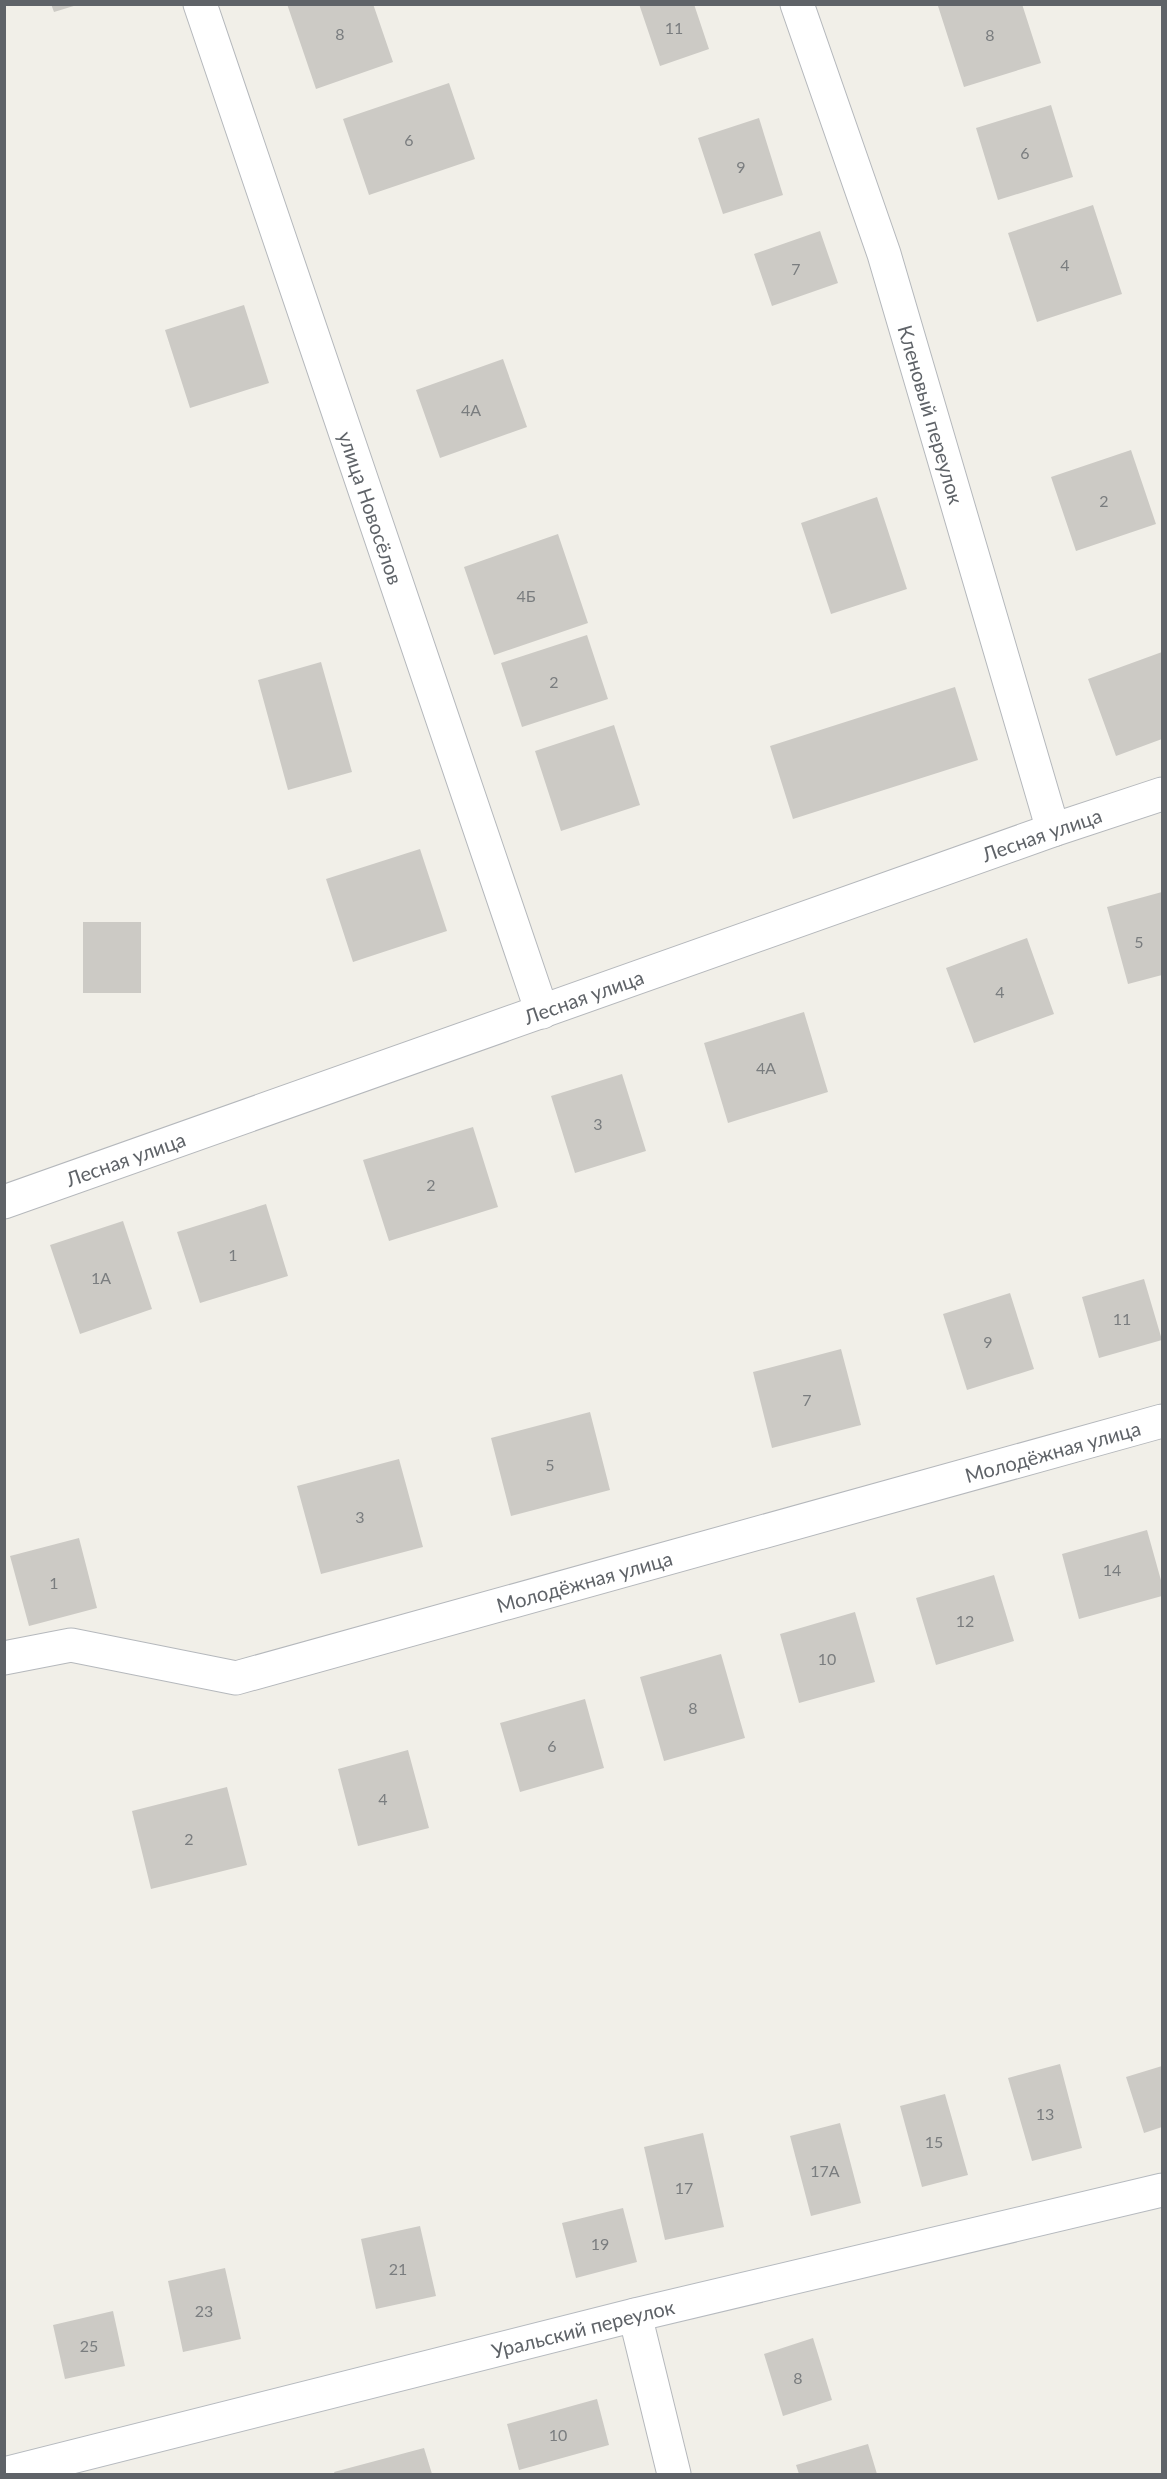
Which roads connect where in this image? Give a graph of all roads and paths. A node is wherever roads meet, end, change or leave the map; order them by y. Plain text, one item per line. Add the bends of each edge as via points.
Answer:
1 (200, 4) edge
2 (796, 4) edge
3 (1162, 794) edge
4 (1053, 830) junction
5 (542, 1012) junction
6 (4, 1202) edge
7 (1162, 1421) edge
8 (4, 1658) edge
9 (1162, 2190) edge
10 (635, 2315) junction
11 (4, 2474) edge
12 (674, 2475) edge

1 - 5 street, улица Новосёлов
2 - 4 street, Кленовый переулок via 884,254
3 - 4 street, Лесная улица
4 - 5 street, Лесная улица
5 - 6 street, Лесная улица
7 - 8 street, Молодёжная улица via 236,1678 71,1645
9 - 10 street, Уральский переулок
10 - 11 street, Уральский переулок
10 - 12 street

